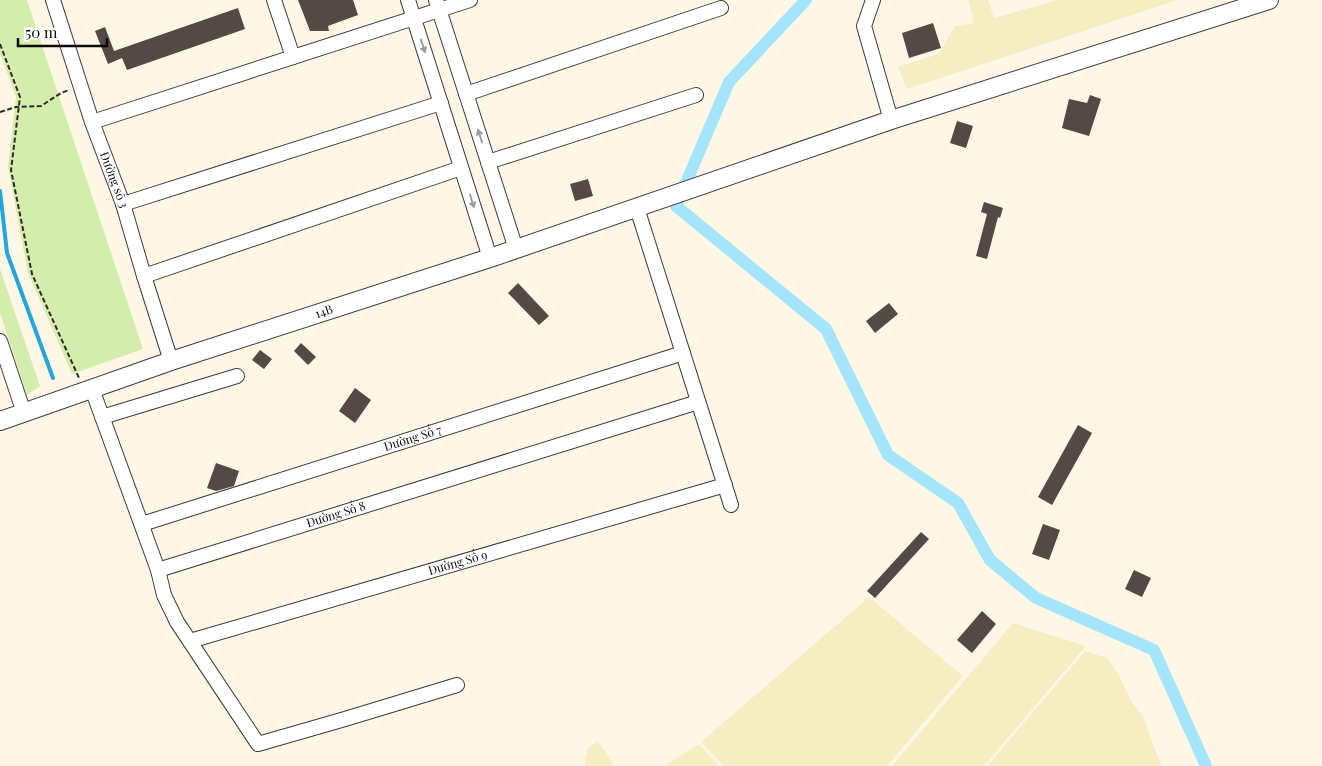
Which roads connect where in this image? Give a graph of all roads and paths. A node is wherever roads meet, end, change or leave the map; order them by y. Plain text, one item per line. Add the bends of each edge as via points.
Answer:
1 (53, 0) edge
2 (274, 0) edge
3 (408, 0) edge
4 (470, 0) edge
5 (873, 0) edge
6 (1269, 0) edge
7 (438, 5) edge
8 (721, 8) dead end
9 (414, 18) junction
10 (0, 44) edge
11 (293, 57) junction
12 (81, 86) junction
13 (466, 94) junction
14 (696, 94) dead end
15 (441, 103) junction
16 (18, 107) junction
17 (0, 112) edge
18 (891, 120) junction
19 (92, 122) junction
20 (488, 162) junction
21 (461, 168) junction
22 (123, 204) junction
23 (644, 205) junction
24 (516, 249) junction
25 (490, 258) junction
26 (144, 276) junction
27 (0, 341) edge
28 (683, 353) junction
29 (171, 361) junction
30 (238, 376) dead end
31 (88, 391) junction
32 (698, 402) junction
33 (24, 413) junction
34 (102, 417) junction
35 (0, 421) edge
36 (725, 485) junction
37 (731, 505) dead end
38 (142, 524) junction
39 (158, 570) junction
40 (190, 641) junction
41 (457, 685) dead end

1 - 12 street, Đường số 3
2 - 11 street
3 - 9 street
4 - 7 street
5 - 18 street via 864,26
6 - 18 street, 14B
7 - 9 street
7 - 13 street
8 - 13 street
9 - 11 street
9 -> 15 street
10 - 16 path via 20,97
11 - 19 street
12 - 16 path via 61,93 41,106
12 - 19 street, Đường số 3
20 -> 13 street
14 - 20 street
15 - 21 street
15 - 22 street
16 - 17 path
16 - 31 path via 11,170 32,274
18 - 23 street, 14B
19 - 22 street, Đường số 3
20 - 24 street
21 -> 25 street
21 - 26 street
22 - 26 street, Đường số 3
23 - 24 street, 14B
23 - 28 street
24 - 25 street, 14B
25 - 29 street, 14B
26 - 29 street, Đường số 3
27 - 33 street
28 - 32 street
28 - 38 street, Đường Số 7
29 - 31 street, 14B
30 - 34 street
31 - 33 street, 14B
31 - 34 street
32 - 36 street
32 - 39 street, Đường Số 8
33 - 35 street, 14B
34 - 38 street
36 - 37 street
36 - 40 street, Đường Số 9
38 - 39 street
39 - 40 street via 164,595
40 - 41 street via 258,744

